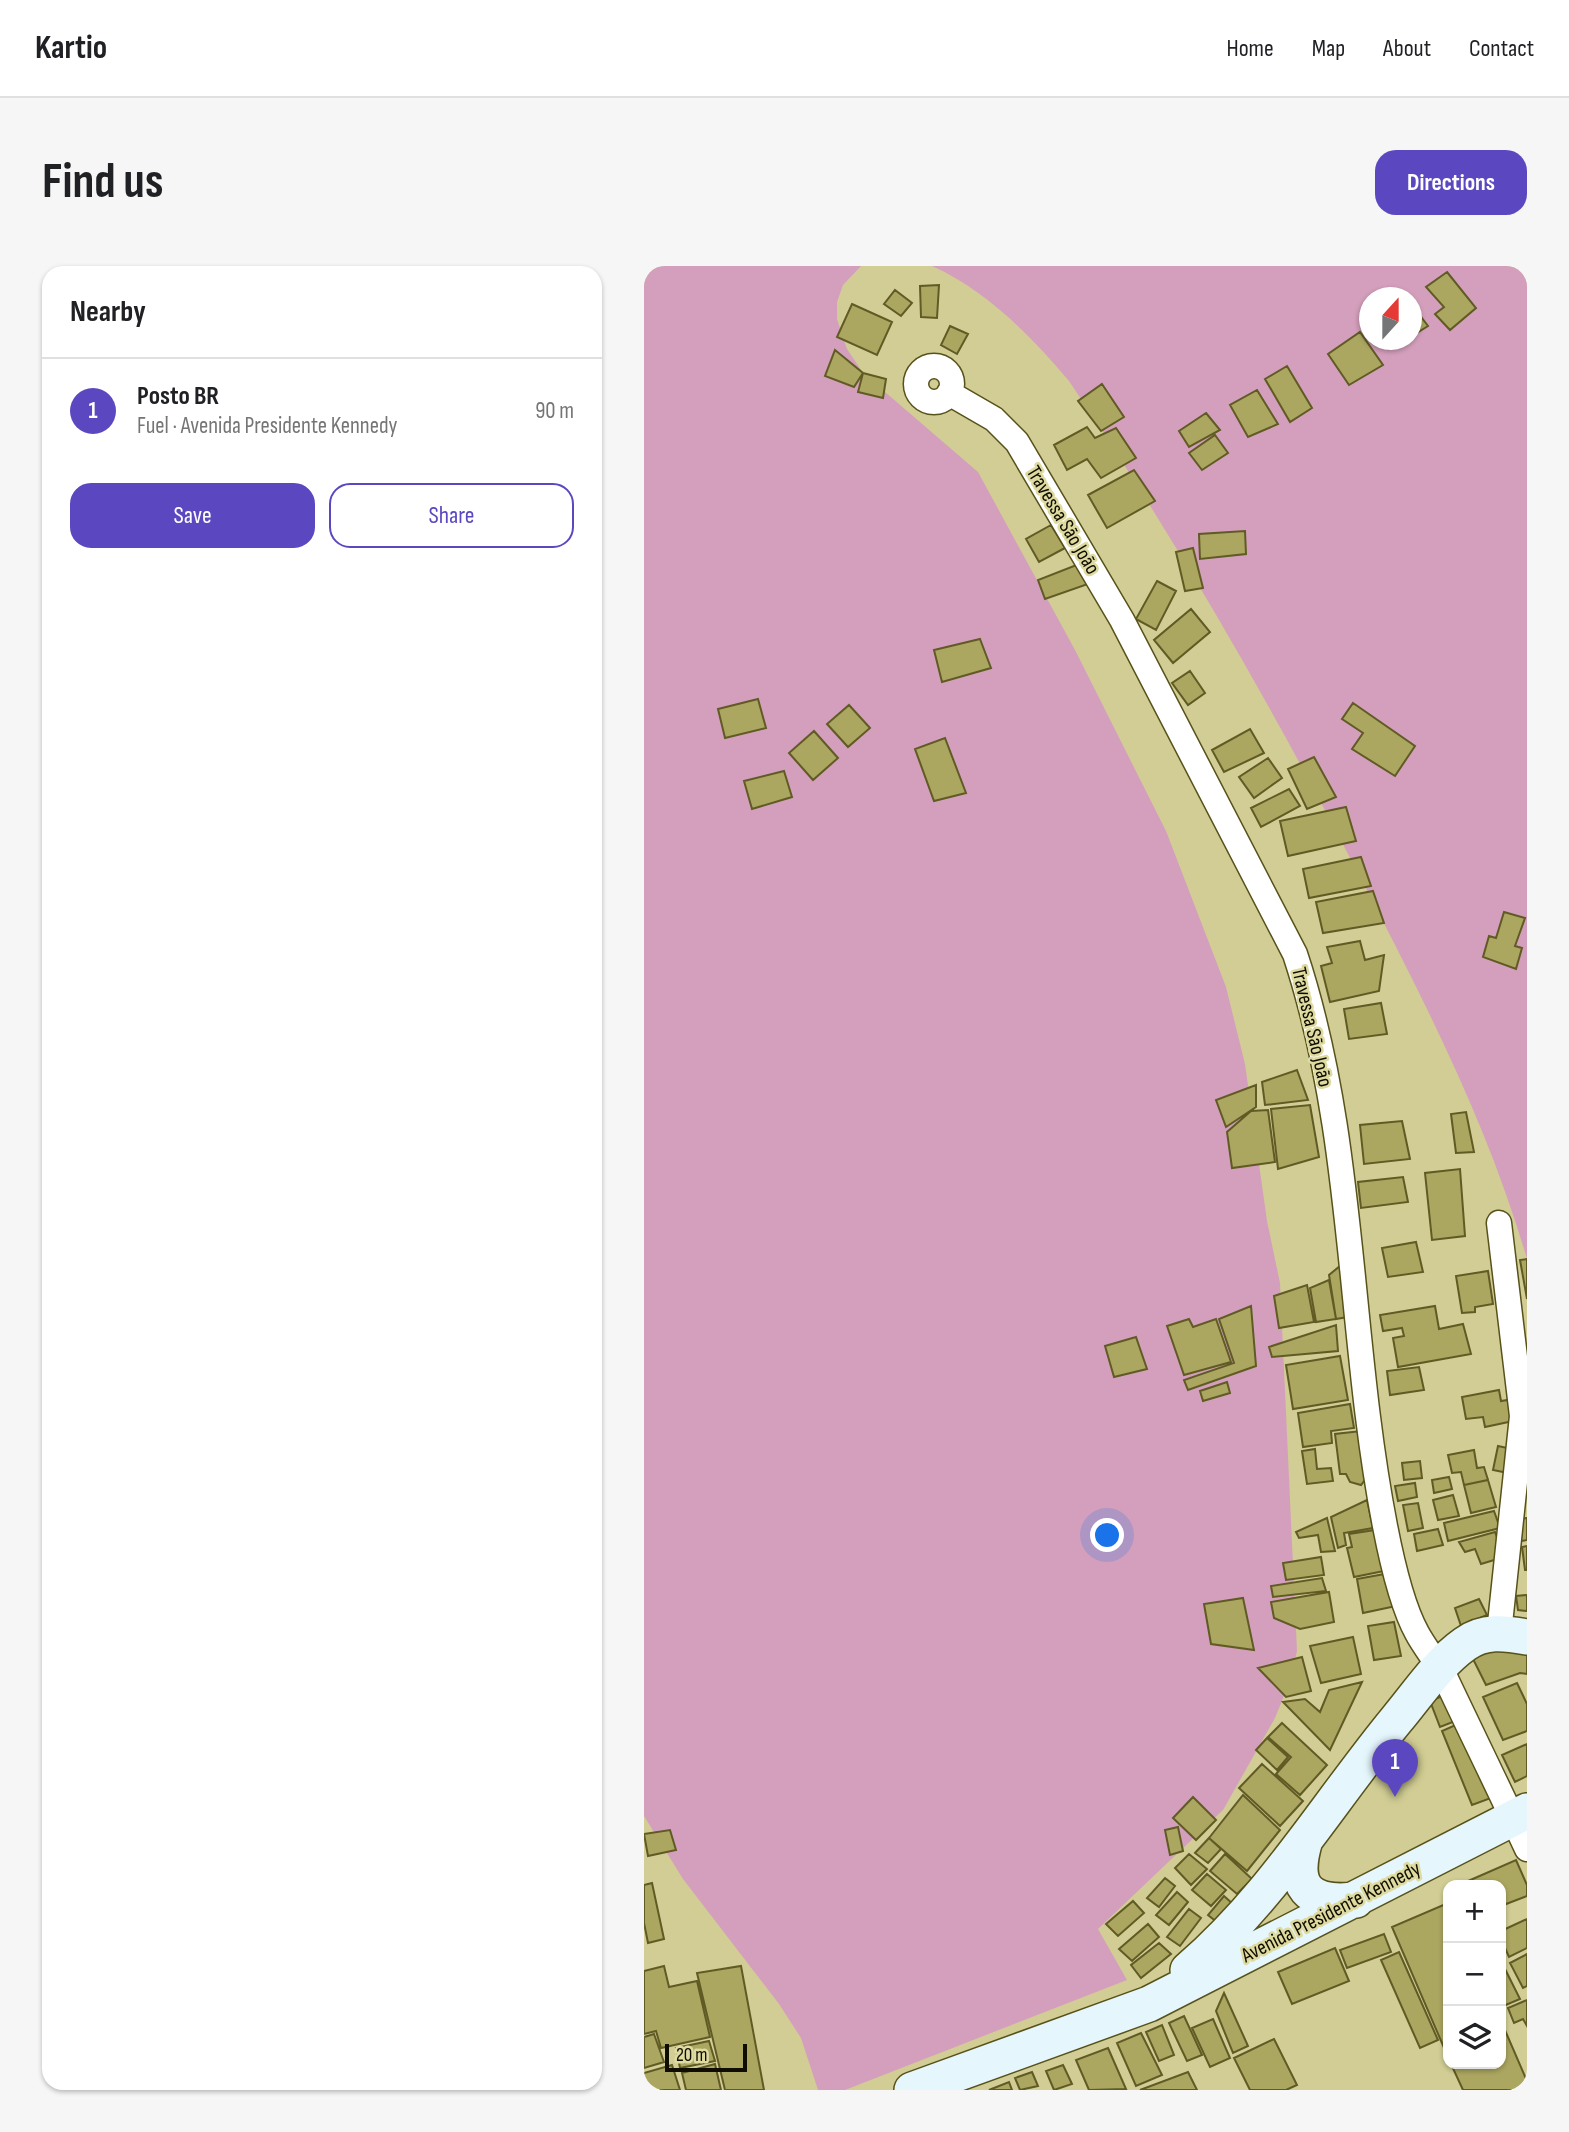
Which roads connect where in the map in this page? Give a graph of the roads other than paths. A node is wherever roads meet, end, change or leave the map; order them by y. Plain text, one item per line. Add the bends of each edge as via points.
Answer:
1 (949, 393) dead end
2 (1499, 1223) dead end
3 (1513, 1635) edge
4 (1440, 1668) junction
5 (1522, 1826) edge
6 (1305, 1840) junction
7 (1356, 1900) junction
8 (1149, 2004) junction
9 (916, 2089) edge

1 - 4 street, Travessa São João via 994,419 1017,442 1122,620 1295,954 1325,1073 1385,1527 1410,1616
2 - 3 street via 1522,1416
3 - 4 main road, Avenida Presidente Kennedy via 1465,1644
4 - 5 street, Avenida Presidente Kennedy
4 - 6 main road, Avenida Presidente Kennedy via 1359,1765
5 - 7 main road, Avenida Presidente Kennedy
6 - 7 main road via 1298,1871 1303,1886 1322,1899
6 - 8 main road, Avenida Presidente Kennedy via 1250,1912
7 - 8 main road, Avenida Presidente Kennedy
8 - 9 main road, Avenida Presidente Kennedy

